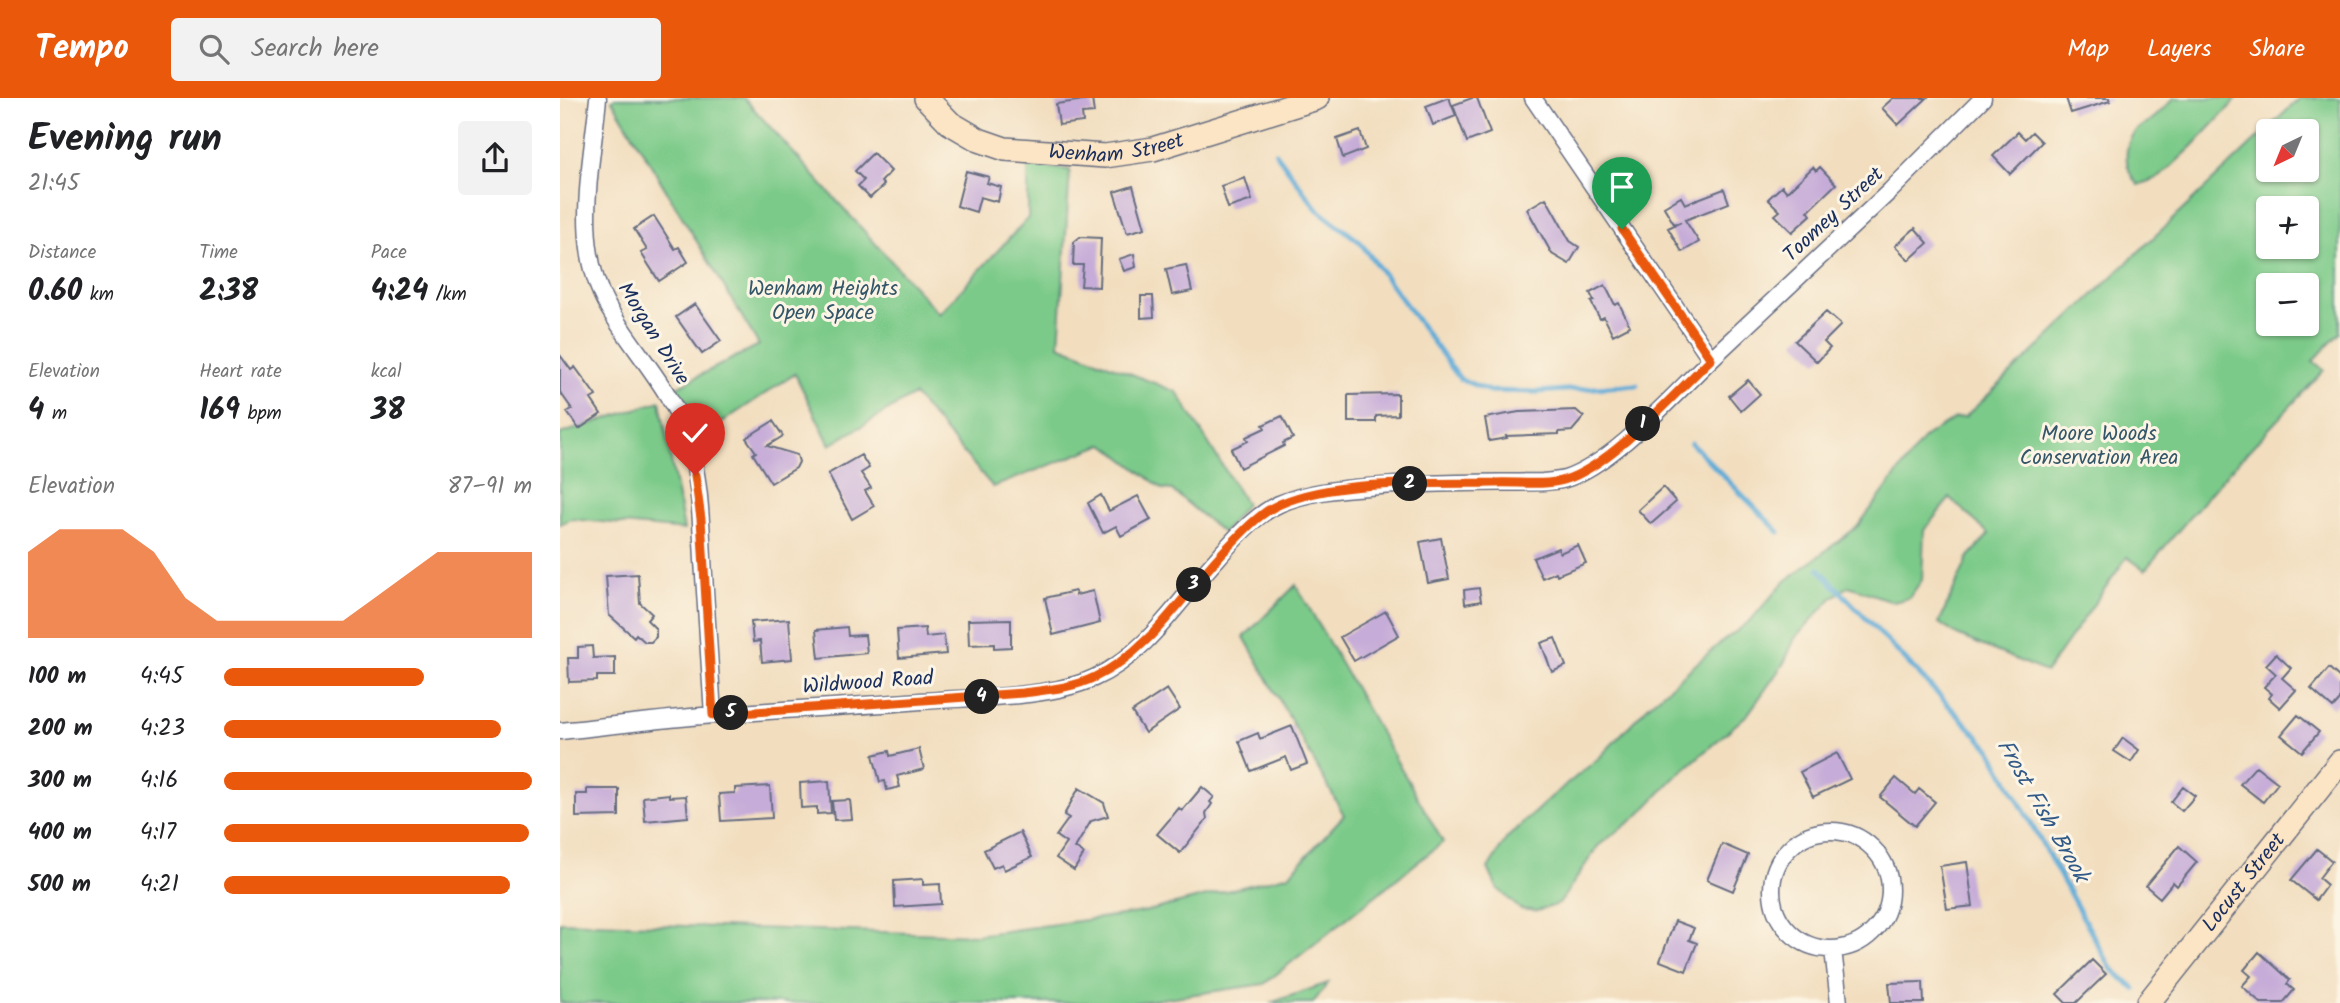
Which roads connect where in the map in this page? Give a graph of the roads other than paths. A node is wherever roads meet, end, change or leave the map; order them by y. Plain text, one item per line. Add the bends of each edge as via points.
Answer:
1 (598, 98) edge
2 (926, 98) edge
3 (1317, 98) edge
4 (1533, 98) edge
5 (1983, 98) edge
6 (1711, 359) junction
7 (713, 715) junction
8 (560, 731) edge
9 (2340, 762) edge
10 (1833, 949) junction
11 (1839, 1003) edge
12 (2148, 1003) edge

1 - 7 street, Morgan Drive via 587,218 589,257 607,306 679,414 689,442 701,519
2 - 3 main road, Wenham Street via 950,123 1005,149 1105,156 1153,149
4 - 6 street
5 - 6 street, Toomey Street
6 - 7 street, Wildwood Road via 1620,446 1564,480 1341,489 1278,505 1258,518 1216,560 1144,642 1095,678 1023,693
7 - 8 street, Wildwood Road
9 - 12 main road, Locust Street
10 - 10 street via 1850,946 1877,927 1886,912 1889,879 1879,856 1860,839 1825,831 1805,836 1777,864 1773,904 1795,937
10 - 11 street

